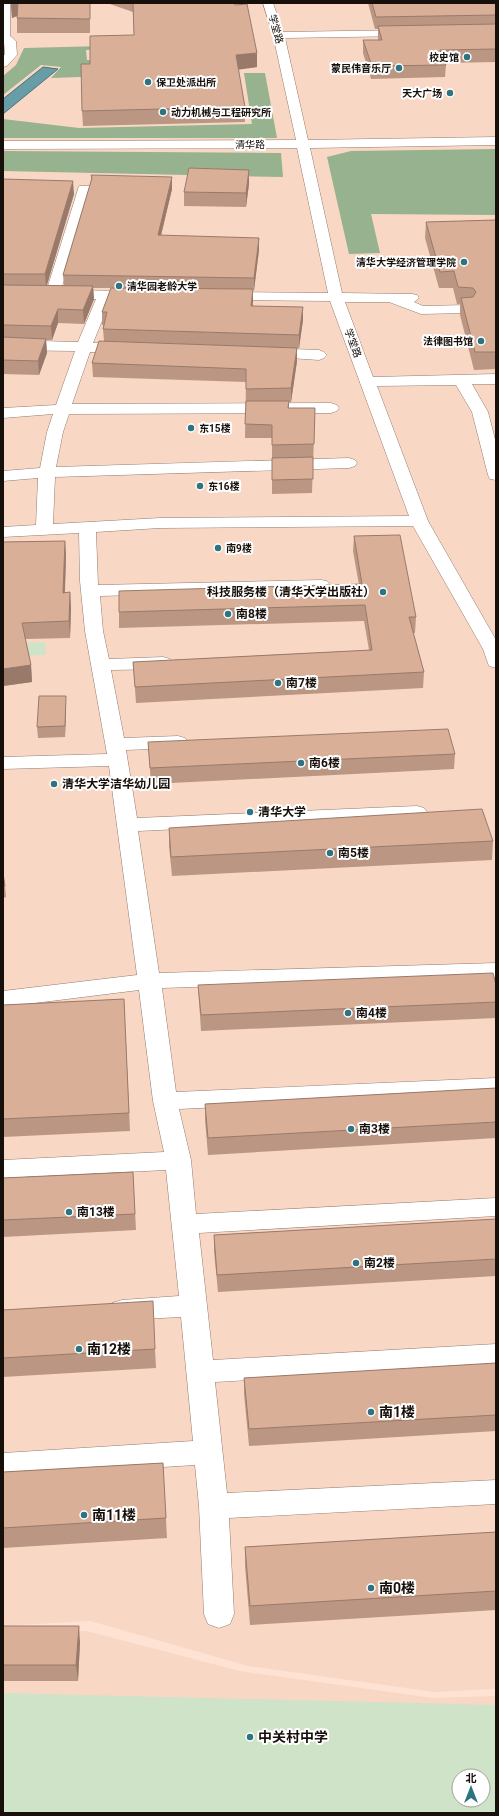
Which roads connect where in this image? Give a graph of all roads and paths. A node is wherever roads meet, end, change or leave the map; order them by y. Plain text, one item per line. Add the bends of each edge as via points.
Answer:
1 (5, 3) edge
2 (268, 3) edge
3 (420, 33) edge
4 (279, 35) junction
5 (3, 37) edge
6 (3, 64) edge
7 (496, 141) edge
8 (301, 144) junction
9 (3, 145) edge
10 (84, 189) dead end
11 (3, 293) edge
12 (53, 294) junction
13 (105, 295) junction
14 (152, 295) edge
15 (207, 296) edge
16 (336, 298) junction
17 (391, 298) junction
18 (412, 298) dead end
19 (468, 309) edge
20 (3, 345) edge
21 (84, 347) junction
22 (139, 349) edge
23 (249, 353) edge
24 (319, 355) dead end
25 (461, 379) junction
26 (496, 379) edge
27 (367, 382) junction
28 (331, 408) dead end
29 (62, 409) junction
30 (3, 413) edge
31 (349, 463) dead end
32 (47, 472) junction
33 (496, 475) edge
34 (3, 476) edge
35 (419, 521) junction
36 (87, 526) junction
37 (44, 528) junction
38 (3, 532) edge
39 (321, 585) edge
40 (90, 591) junction
41 (495, 653) edge
42 (178, 663) edge
43 (100, 665) junction
44 (194, 741) edge
45 (116, 752) junction
46 (3, 763) edge
47 (416, 812) edge
48 (128, 825) junction
49 (496, 970) edge
50 (149, 981) junction
51 (3, 999) edge
52 (496, 1086) edge
53 (165, 1101) junction
54 (178, 1160) junction
55 (3, 1169) edge
56 (496, 1207) edge
57 (184, 1224) junction
58 (193, 1306) junction
59 (98, 1311) edge
60 (496, 1355) edge
61 (199, 1372) junction
62 (208, 1452) junction
63 (3, 1465) edge
64 (496, 1492) edge
65 (214, 1506) junction
66 (219, 1614) dead end

1 - 5 street
2 - 4 street, 学堂路
3 - 4 street
4 - 8 street, 学堂路
5 - 6 street via 10,41 11,55
7 - 8 street, 清华路
8 - 9 street, 清华路
8 - 16 street, 学堂路
10 - 12 street
11 - 12 street
12 - 13 street
13 - 14 street
13 - 21 street
15 - 16 street
16 - 17 street
16 - 27 street, 学堂路
17 - 18 street
17 - 19 street via 420,310
20 - 21 street
21 - 22 street
21 - 29 street
23 - 24 street
25 - 26 street
25 - 27 street
25 - 33 street via 480,412
27 - 35 street, 学堂路
28 - 29 street
29 - 30 street
29 - 32 street
31 - 32 street
32 - 34 street
32 - 37 street
35 - 36 street
35 - 41 street, 学堂路
36 - 37 street
36 - 40 street
37 - 38 street
39 - 40 street
40 - 43 street
42 - 43 street
43 - 45 street
44 - 45 street
45 - 46 street
45 - 48 street
47 - 48 street
48 - 50 street
49 - 50 street
50 - 51 street
50 - 53 street
52 - 53 street
53 - 54 street
54 - 55 street
54 - 57 street
56 - 57 street
57 - 58 street
58 - 59 street
58 - 61 street
60 - 61 street
61 - 62 street
62 - 63 street
62 - 65 street
64 - 65 street
65 - 66 street

